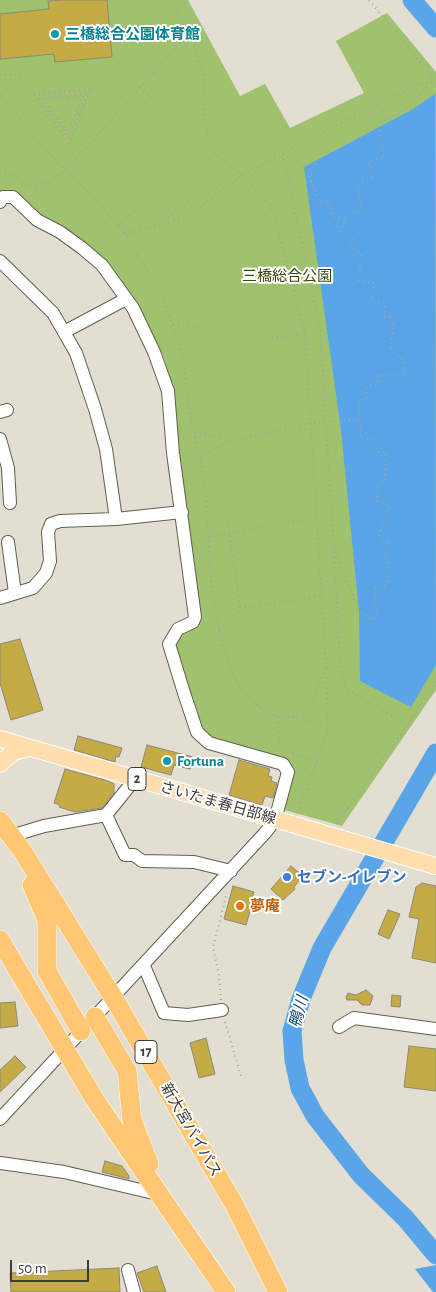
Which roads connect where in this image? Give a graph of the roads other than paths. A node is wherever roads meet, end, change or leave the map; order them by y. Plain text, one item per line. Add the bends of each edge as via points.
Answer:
1 (0, 202) edge
2 (1, 262) edge
3 (126, 299) junction
4 (64, 332) junction
5 (0, 440) edge
6 (10, 504) dead end
7 (182, 512) junction
8 (116, 519) junction
9 (8, 542) dead end
10 (15, 593) junction
11 (0, 598) edge
12 (0, 739) edge
13 (29, 748) junction
14 (0, 764) edge
15 (135, 779) junction
16 (106, 815) junction
17 (275, 820) junction
18 (5, 828) edge
19 (436, 866) edge
20 (228, 874) junction
21 (0, 940) edge
22 (144, 966) junction
23 (114, 997) junction
24 (222, 1010) road end
25 (95, 1017) junction
26 (340, 1027) dead end
27 (436, 1029) edge
28 (82, 1031) junction
29 (64, 1050) junction
30 (0, 1118) edge
31 (0, 1163) edge
32 (162, 1195) junction
33 (128, 1270) dead end
34 (134, 1292) edge
35 (226, 1292) edge
36 (278, 1292) edge

1 - 3 street via 3,197 12,197 36,220 82,248 102,265
2 - 4 street via 53,313
3 - 4 street
3 - 7 street via 154,352 168,391
4 - 8 street via 76,353 95,409 106,450
5 - 6 street via 8,468
7 - 8 street
7 - 17 street via 194,617 193,622 178,629 169,644 181,684 197,732 209,743 286,767 288,772
8 - 10 street via 51,524 48,532 50,561 46,573 33,588
9 - 10 street
10 - 11 street
12 - 13 main road, さいたま春日部線 / 2
13 - 14 main road via 13,752
13 - 15 main road, さいたま春日部線 / 2
15 - 16 street
15 - 17 main road, さいたま春日部線 / 2
16 - 18 street via 44,826
16 - 20 street via 125,854 134,855 142,861 194,862
17 - 19 main road, さいたま春日部線 / 2
17 - 20 street
18 - 23 highway, 新大宮バイパス / 17
18 - 28 highway via 47,920 47,972
20 - 22 street
21 - 29 highway
22 - 23 street
22 - 24 street via 164,1013 188,1016
23 - 25 street
23 - 36 highway, 新大宮バイパス / 17 via 235,1206
25 - 28 street
25 - 32 highway via 126,1071 132,1120
26 - 27 street via 354,1018
28 - 29 street
29 - 30 street
29 - 32 highway
31 - 32 street via 64,1172
32 - 35 highway
33 - 34 street

